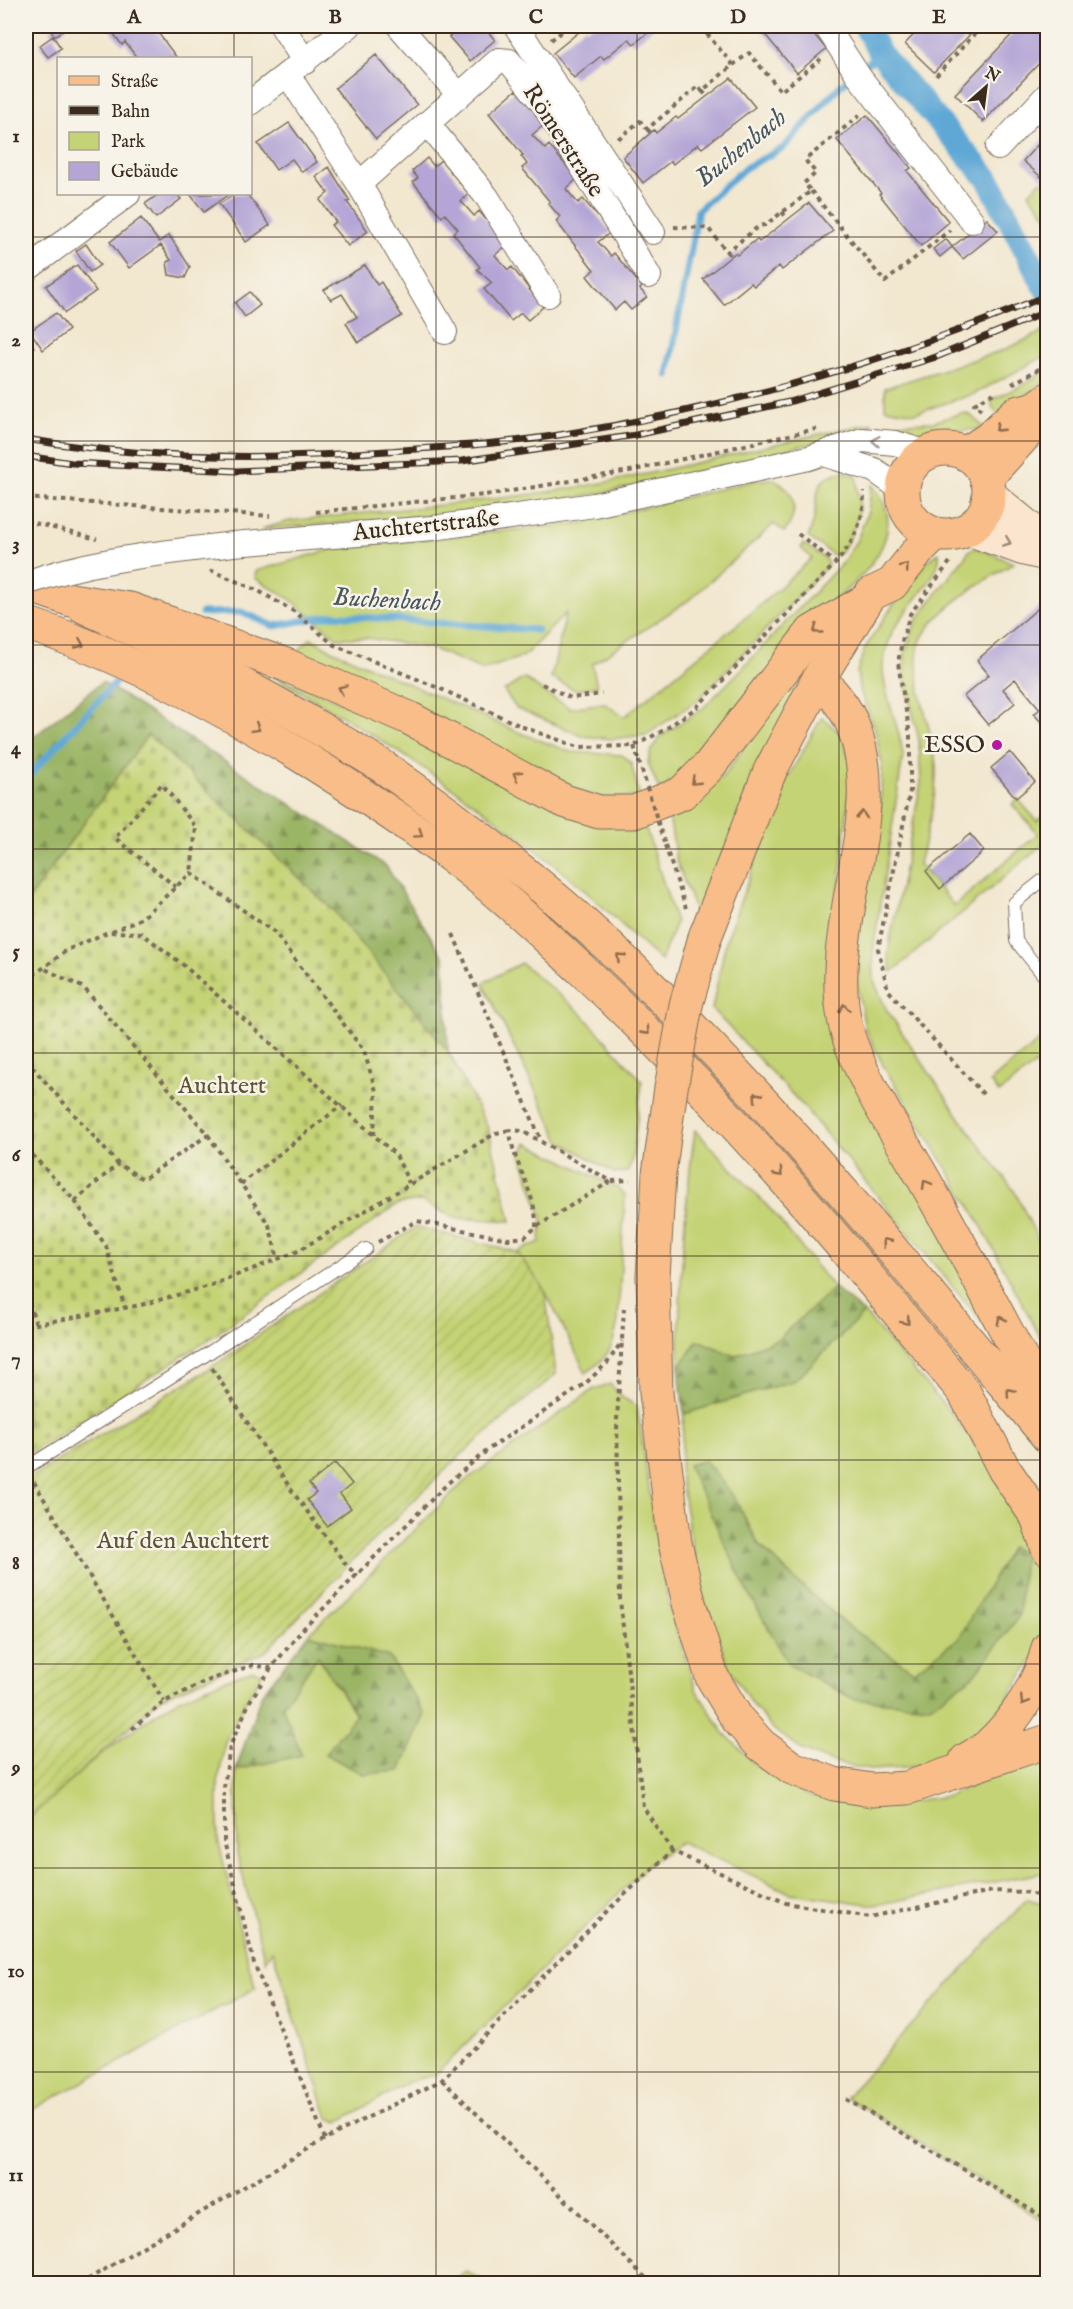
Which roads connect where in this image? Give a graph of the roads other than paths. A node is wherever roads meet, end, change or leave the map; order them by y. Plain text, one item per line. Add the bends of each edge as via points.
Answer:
1 (282, 26) edge
2 (349, 26) edge
3 (399, 26) edge
4 (516, 26) edge
5 (844, 53) edge
6 (296, 69) junction
7 (1047, 94) edge
8 (459, 95) junction
9 (252, 102) edge
10 (427, 123) junction
11 (998, 148) dead end
12 (359, 184) junction
13 (127, 195) edge
14 (972, 221) dead end
15 (653, 232) dead end
16 (26, 270) edge
17 (649, 276) dead end
18 (548, 295) dead end
19 (445, 332) dead end
20 (1042, 403) edge
21 (928, 453) junction
22 (824, 454) junction
23 (965, 454) junction
24 (988, 487) junction
25 (934, 520) junction
26 (1047, 554) edge
27 (26, 583) edge
28 (869, 597) junction
29 (71, 600) junction
30 (26, 623) edge
31 (819, 678) junction
32 (1047, 876) edge
33 (1047, 981) edge
34 (366, 1249) road end
35 (964, 1392) junction
36 (1047, 1410) edge
37 (1047, 1437) edge
38 (28, 1472) edge
39 (1047, 1497) edge
40 (1047, 1549) edge
41 (1047, 1648) edge
42 (1047, 1741) edge
43 (939, 1777) junction

1 - 6 street
2 - 6 street
3 - 8 street
4 - 15 street, Römerstraße
5 - 14 street
6 - 9 street
6 - 12 street
7 - 11 street
8 - 10 street, Römerstraße
8 - 17 street, Römerstraße via 499,60 508,60 544,105
10 - 12 street, Römerstraße
10 - 18 street via 487,197
12 - 19 street
13 - 16 street
20 -> 23 main road via 1016,413
20 - 24 main road via 1033,426
21 -> 22 street, Auchtertstraße via 896,443 862,440
21 - 23 main road via 948,449
21 - 25 main road via 908,470
22 - 25 street via 874,470
22 - 27 street, Auchtertstraße, bridge via 594,505 433,528 233,544 128,558
23 - 24 main road via 978,464
24 - 25 main road via 983,514
24 - 26 street via 1036,534
25 -> 26 street
25 - 28 main road via 899,537 876,571
27 - 29 main road
28 -> 29 main road via 812,632 709,766 682,793 634,812 599,812 564,801 408,718 286,665 130,609
28 - 31 main road
37 -> 29 main road via 871,1224 745,1083 645,981 564,906 490,845 382,766 259,692
30 -> 35 main road via 164,680 249,724 363,795 468,869 621,1006 729,1116 839,1240
36 -> 31 main road via 975,1271 863,1073 846,1027 843,928 862,820 864,765 853,725
31 - 43 main road, bridge via 770,771 697,927 671,1088 644,1177 653,1277 656,1393 675,1543 689,1604 712,1677 738,1720 761,1745 792,1768 834,1784 872,1790 907,1788
32 - 33 lane via 1014,903 1016,941
34 - 38 lane
35 - 39 main road
35 - 40 main road via 1004,1469 1037,1517
41 -> 43 main road via 1026,1702 989,1745
42 - 43 main road

